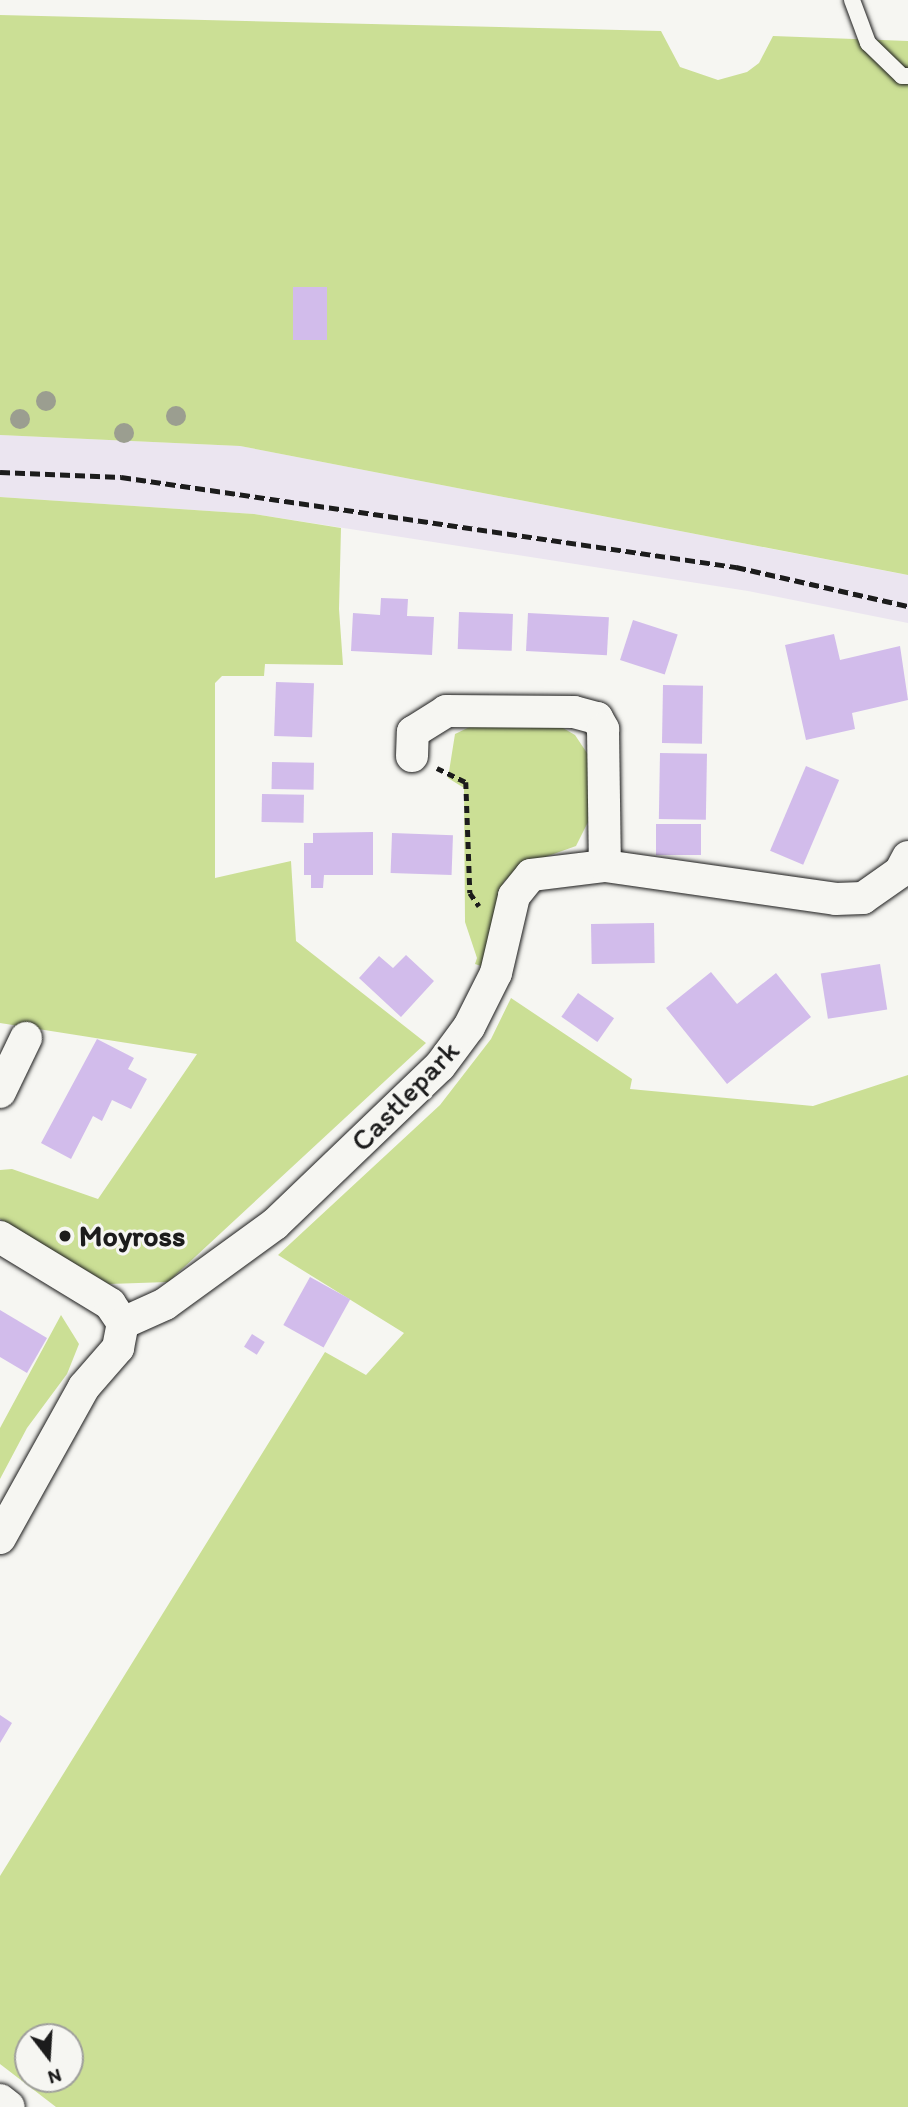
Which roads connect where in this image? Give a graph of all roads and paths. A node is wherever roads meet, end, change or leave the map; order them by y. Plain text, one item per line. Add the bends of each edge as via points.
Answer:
1 (852, 0) edge
2 (908, 76) edge
3 (412, 756) joint
4 (908, 857) edge
5 (605, 866) junction
6 (504, 941) junction
7 (26, 1038) dead end
8 (0, 1092) edge
9 (0, 1237) edge
10 (123, 1323) junction
11 (0, 1538) edge
12 (0, 2100) edge
13 (9, 2107) edge

1 - 2 lane via 868,43 902,76
3 - 5 street via 413,732 446,711 575,712 597,718 603,729
3 - 6 path via 466,782 470,892
4 - 5 street, Castlepark via 900,872 863,898 836,899
5 - 6 street, Castlepark via 531,875 514,896
6 - 10 street, Castlepark via 495,973 469,1027 440,1066 275,1224 165,1304
7 - 8 street
9 - 10 street via 110,1304
10 - 11 street via 118,1348 84,1387
12 - 13 street

